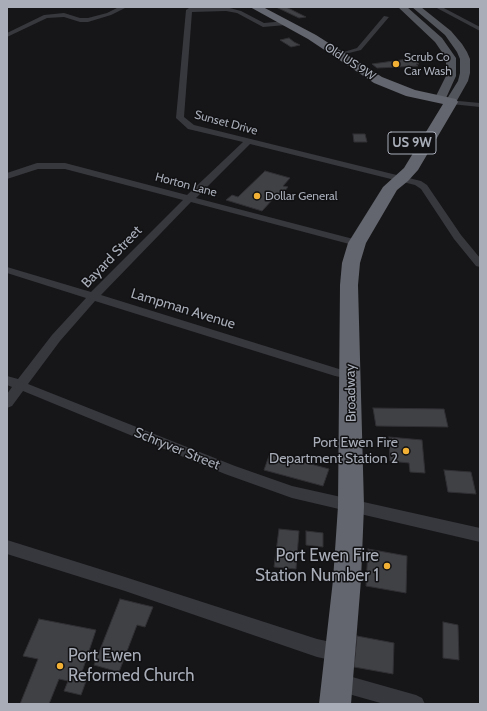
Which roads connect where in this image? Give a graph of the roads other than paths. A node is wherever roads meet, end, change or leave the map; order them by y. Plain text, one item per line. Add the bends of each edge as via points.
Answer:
1 (124, 7) edge
2 (255, 7) edge
3 (402, 7) edge
4 (416, 7) edge
5 (438, 7) edge
6 (386, 17) dead end
7 (286, 23) junction
8 (480, 29) edge
9 (7, 35) edge
10 (339, 56) junction
11 (445, 101) junction
12 (480, 104) edge
13 (249, 141) junction
14 (7, 176) edge
15 (395, 180) junction
16 (189, 198) junction
17 (357, 243) junction
18 (480, 264) edge
19 (7, 270) edge
20 (93, 296) junction
21 (350, 375) junction
22 (7, 380) edge
23 (20, 385) junction
24 (7, 403) edge
25 (351, 506) junction
26 (480, 535) edge
27 (7, 547) edge
28 (340, 653) junction
29 (336, 693) edge
30 (416, 704) edge

1 - 9 street via 88,20 64,15 46,16
2 - 7 highway, Old US 9W
3 - 11 main road, US 9W via 439,40 450,58 451,76
4 - 11 main road, US 9W via 448,33 459,46 465,59 465,73 459,88
5 - 8 street
6 - 10 street via 361,47
7 - 10 highway, Old US 9W
7 - 13 street, Sunset Drive via 263,25 239,12 226,9 189,10 180,118 191,127
10 - 11 highway, Old US 9W via 385,84
11 - 12 street
11 - 15 highway, Broadway / US 9W
13 - 15 street, Sunset Drive
13 - 16 street, Bayard Street
14 - 16 street, Horton Lane via 37,166 66,166
15 - 17 highway, Broadway / US 9W
15 - 18 street, Sunset Drive via 418,183 424,187 457,237
16 - 17 street, Horton Lane
16 - 20 street, Bayard Street
17 - 21 highway, Broadway / US 9W via 351,263 349,285
19 - 20 street, Lampman Avenue
20 - 21 street, Lampman Avenue
20 - 23 street, Bayard Street
21 - 25 highway, Broadway / US 9W
22 - 23 street, Schryver Street
23 - 24 street, Bayard Street
23 - 25 street, Schryver Street via 230,470 292,492
25 - 26 street, Schryver Street
25 - 28 highway, Broadway / US 9W
27 - 28 street via 317,648
28 - 29 highway, Broadway / US 9W
29 - 30 street

